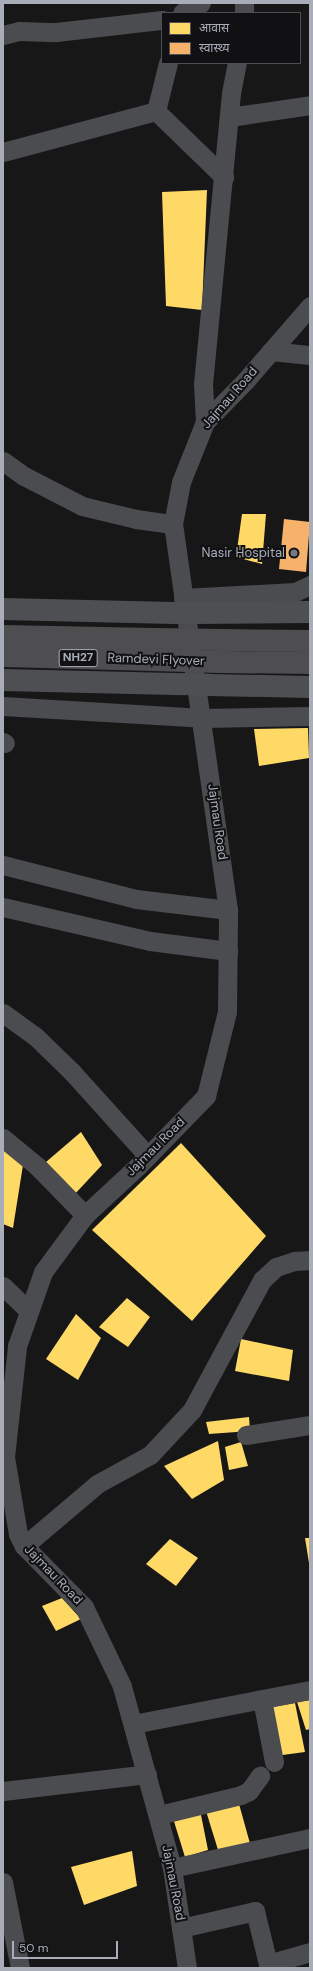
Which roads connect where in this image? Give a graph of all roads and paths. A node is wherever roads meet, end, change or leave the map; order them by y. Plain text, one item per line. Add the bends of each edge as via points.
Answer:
1 (161, 20) edge
2 (3, 35) edge
3 (168, 64) edge
4 (237, 64) edge
5 (310, 105) edge
6 (156, 110) junction
7 (230, 117) junction
8 (3, 152) edge
9 (224, 176) junction
10 (310, 306) edge
11 (270, 351) junction
12 (310, 355) edge
13 (205, 422) junction
14 (3, 461) edge
15 (173, 524) junction
16 (310, 585) edge
17 (184, 608) junction
18 (3, 609) edge
19 (310, 612) edge
20 (3, 636) edge
21 (310, 641) edge
22 (3, 656) edge
23 (310, 663) edge
24 (3, 680) edge
25 (310, 687) edge
26 (3, 706) edge
27 (310, 716) edge
28 (203, 718) junction
29 (3, 865) edge
30 (3, 907) edge
31 (228, 910) junction
32 (228, 951) junction
33 (3, 1013) edge
34 (3, 1138) edge
35 (148, 1156) junction
36 (85, 1215) junction
37 (310, 1260) edge
38 (3, 1286) edge
39 (29, 1311) junction
40 (310, 1425) edge
41 (246, 1435) dead end
42 (15, 1538) edge
43 (310, 1690) edge
44 (262, 1699) junction
45 (132, 1724) junction
46 (274, 1762) dead end
47 (147, 1774) junction
48 (260, 1776) dead end
49 (3, 1792) edge
50 (159, 1815) junction
51 (310, 1838) edge
52 (172, 1868) junction
53 (3, 1882) edge
54 (181, 1928) junction
55 (310, 1952) edge
56 (20, 1968) edge
57 (187, 1968) edge

1 - 2 street via 56,32 19,31
3 - 6 street
4 - 7 street
5 - 7 street
6 - 8 street
6 - 9 street
7 - 9 street
9 - 13 street via 203,384
10 - 11 street, Jajmau Road
11 - 12 street
11 - 13 street, Jajmau Road
13 - 15 street, Jajmau Road via 181,482
14 - 15 street via 24,476 82,506 136,519
15 - 17 street, Jajmau Road
16 - 17 street via 295,592
17 - 18 main road
17 - 19 main road
17 - 28 street, Jajmau Road
20 - 21 highway, Ramdevi Flyover / NH27, bridge
22 - 23 highway, Ramdevi Flyover / NH27, bridge
24 - 25 main road, bridge
26 - 28 street
27 - 28 street
28 - 31 street, Jajmau Road
29 - 31 street via 136,899
30 - 32 street via 150,941
31 - 32 street, Jajmau Road
32 - 35 street, Jajmau Road via 227,1012 206,1096
33 - 35 street via 35,1036 72,1072
34 - 36 street via 37,1166
35 - 36 street, Jajmau Road
36 - 39 street, Jajmau Road via 43,1272
37 - 42 street via 295,1261 276,1267 262,1280 192,1410 150,1455 97,1484
38 - 39 street
39 - 42 street, Jajmau Road via 17,1346 5,1457
40 - 41 street
42 - 45 street, Jajmau Road via 84,1607 122,1686
43 - 44 street
44 - 45 street
44 - 46 street
45 - 47 street, Jajmau Road
47 - 49 street
47 - 50 street, Jajmau Road
48 - 50 street via 249,1791 241,1795
50 - 52 street, Jajmau Road
51 - 52 street
52 - 54 street, Jajmau Road
53 - 56 street
54 - 55 street via 255,1911 268,1964
54 - 57 street, Jajmau Road

